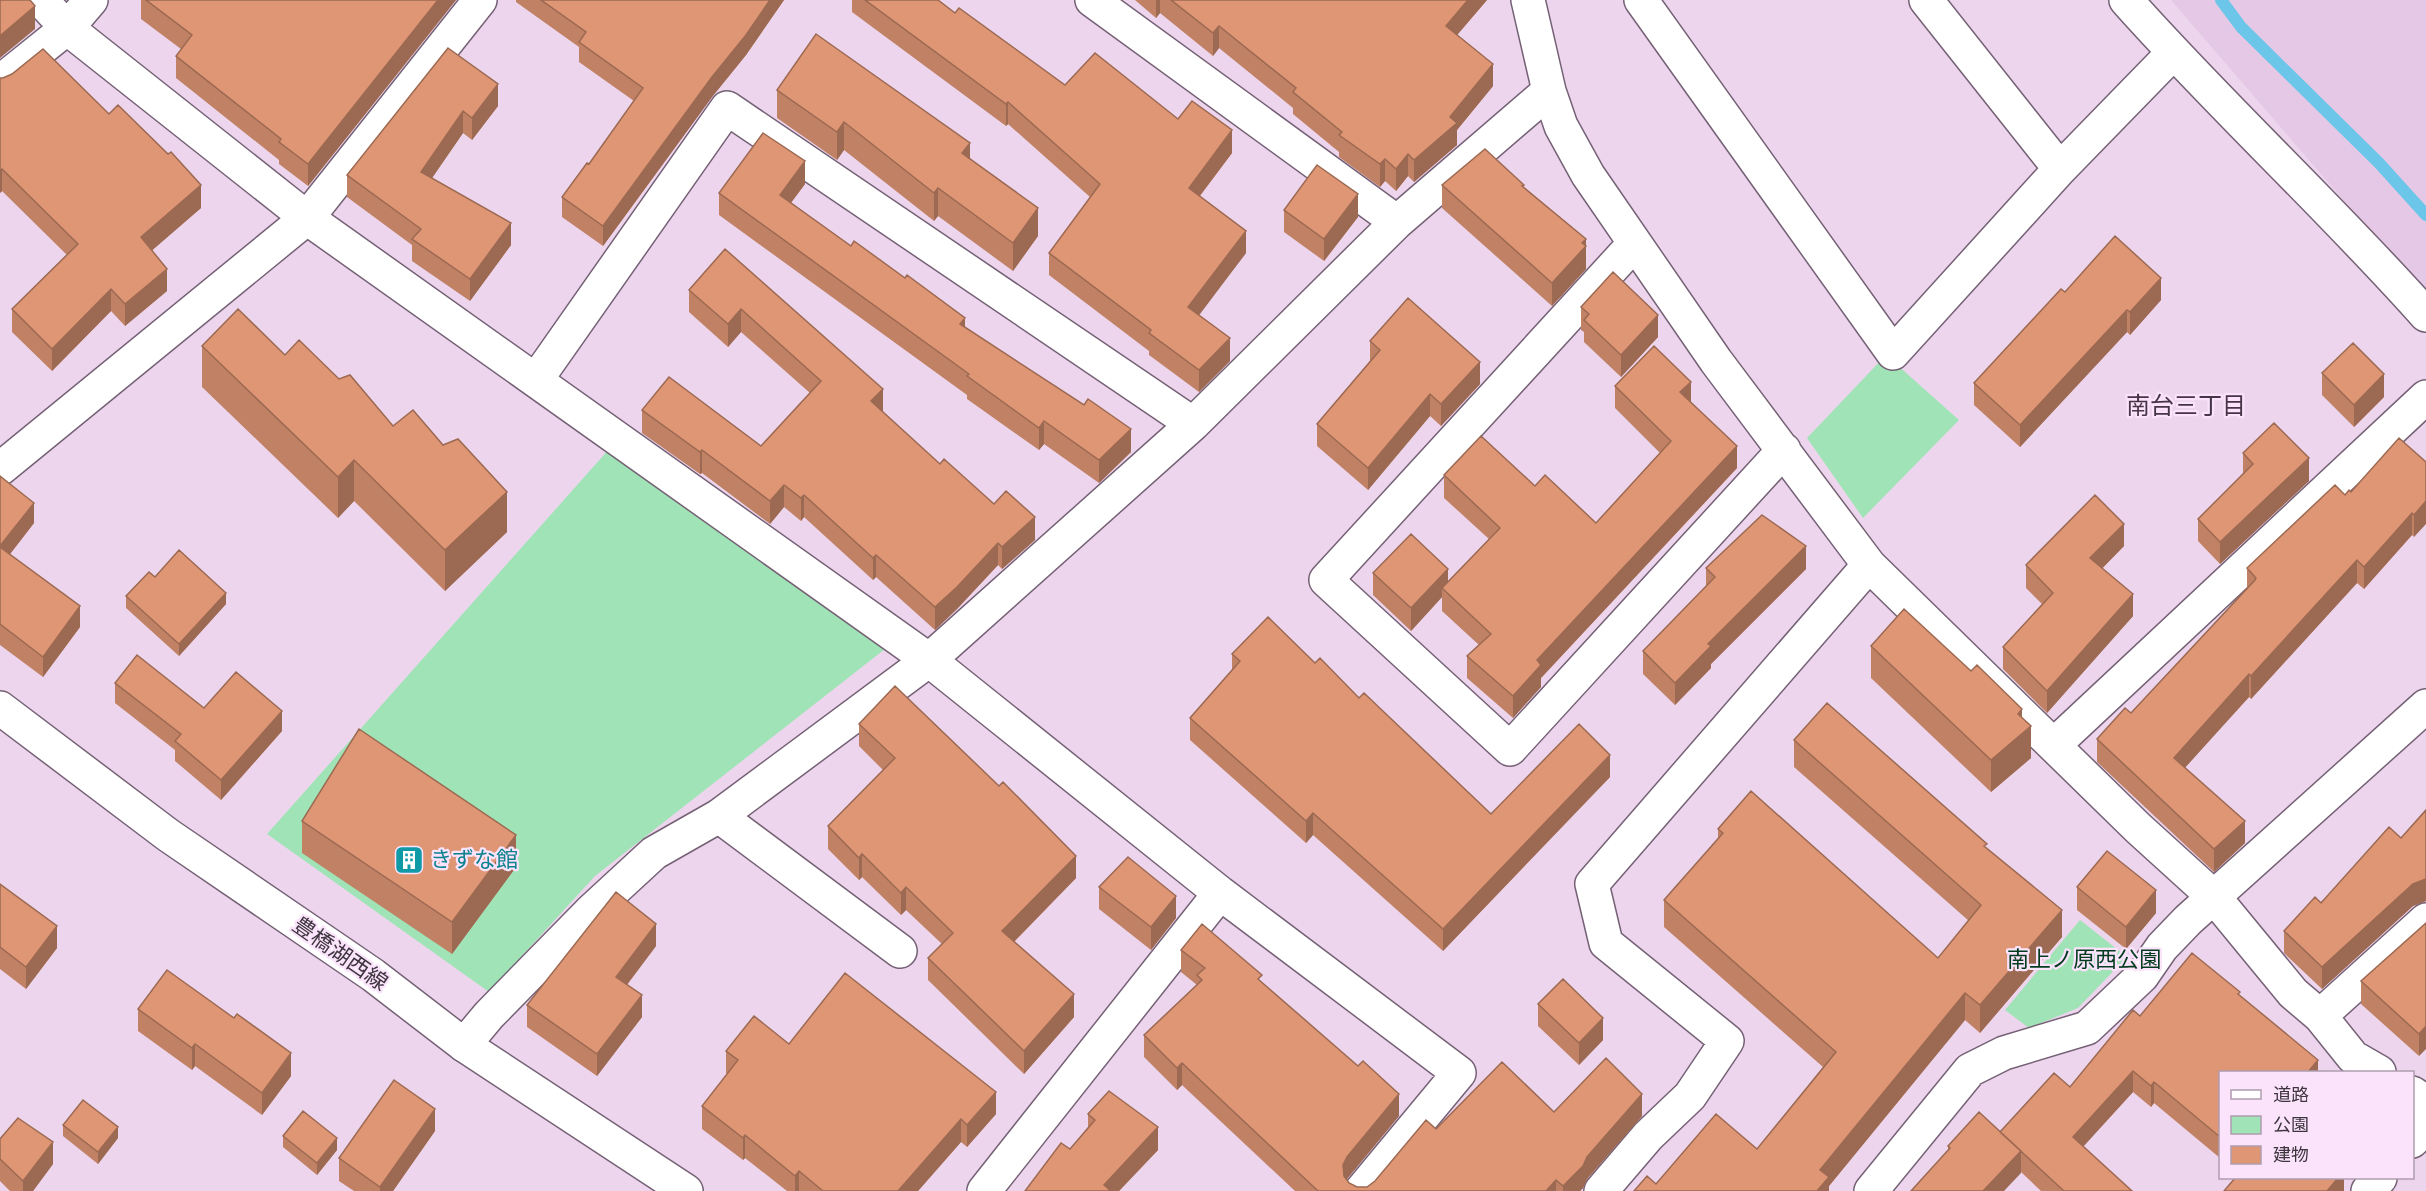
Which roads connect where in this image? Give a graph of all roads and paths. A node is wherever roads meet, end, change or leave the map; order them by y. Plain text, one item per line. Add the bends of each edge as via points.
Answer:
1 (41, 0) edge
2 (91, 0) edge
3 (480, 0) edge
4 (1092, 0) edge
5 (1528, 0) edge
6 (1641, 0) edge
7 (1926, 0) edge
8 (2126, 0) edge
9 (67, 28) junction
10 (2173, 53) junction
11 (0, 82) edge
12 (1549, 91) junction
13 (2060, 169) junction
14 (307, 218) junction
15 (1397, 222) junction
16 (1634, 244) junction
17 (2426, 315) edge
18 (536, 380) junction
19 (2426, 397) edge
20 (1194, 424) junction
21 (1784, 450) junction
22 (0, 469) edge
23 (1869, 565) junction
24 (929, 660) junction
25 (2426, 706) edge
26 (0, 708) edge
27 (2054, 745) junction
28 (719, 816) junction
29 (1220, 894) junction
30 (2214, 897) junction
31 (2426, 920) edge
32 (900, 951) dead end
33 (2320, 1016) junction
34 (464, 1045) junction
35 (2377, 1071) edge
36 (2426, 1126) edge
37 (2414, 1139) edge
38 (2379, 1179) edge
39 (686, 1191) edge
40 (984, 1191) edge
41 (1361, 1191) edge
42 (1601, 1191) edge
43 (1871, 1191) edge
44 (2368, 1191) edge

1 - 9 street
2 - 9 street
3 - 14 street
4 - 15 street
5 - 12 street
6 - 13 street via 1893,353
7 - 13 street
8 - 10 street
9 - 11 street
9 - 14 street
10 - 13 street
10 - 17 street
12 - 15 street
12 - 16 street via 1561,126 1588,175
14 - 18 street
14 - 22 street
15 - 20 street
16 - 21 street
16 - 21 street via 1326,580 1510,749
18 - 20 street via 727,108
18 - 24 street
19 - 27 street
20 - 24 street
21 - 23 street
23 - 27 street
23 - 42 street via 1592,884 1606,943 1727,1041 1690,1096 1648,1136
24 - 28 street
24 - 29 street
25 - 30 street
26 - 34 street, 豊橋湖西線 via 168,835 373,975
27 - 30 street
28 - 32 street
28 - 34 street via 654,853 590,912
29 - 40 street
29 - 41 street via 1459,1073
30 - 33 street via 2293,993
30 - 43 street via 2162,947 2142,976 2087,1028 2004,1053 1970,1070
31 - 33 street
33 - 35 street via 2353,1057
34 - 39 street, 豊橋湖西線
36 - 37 street
38 - 44 street

